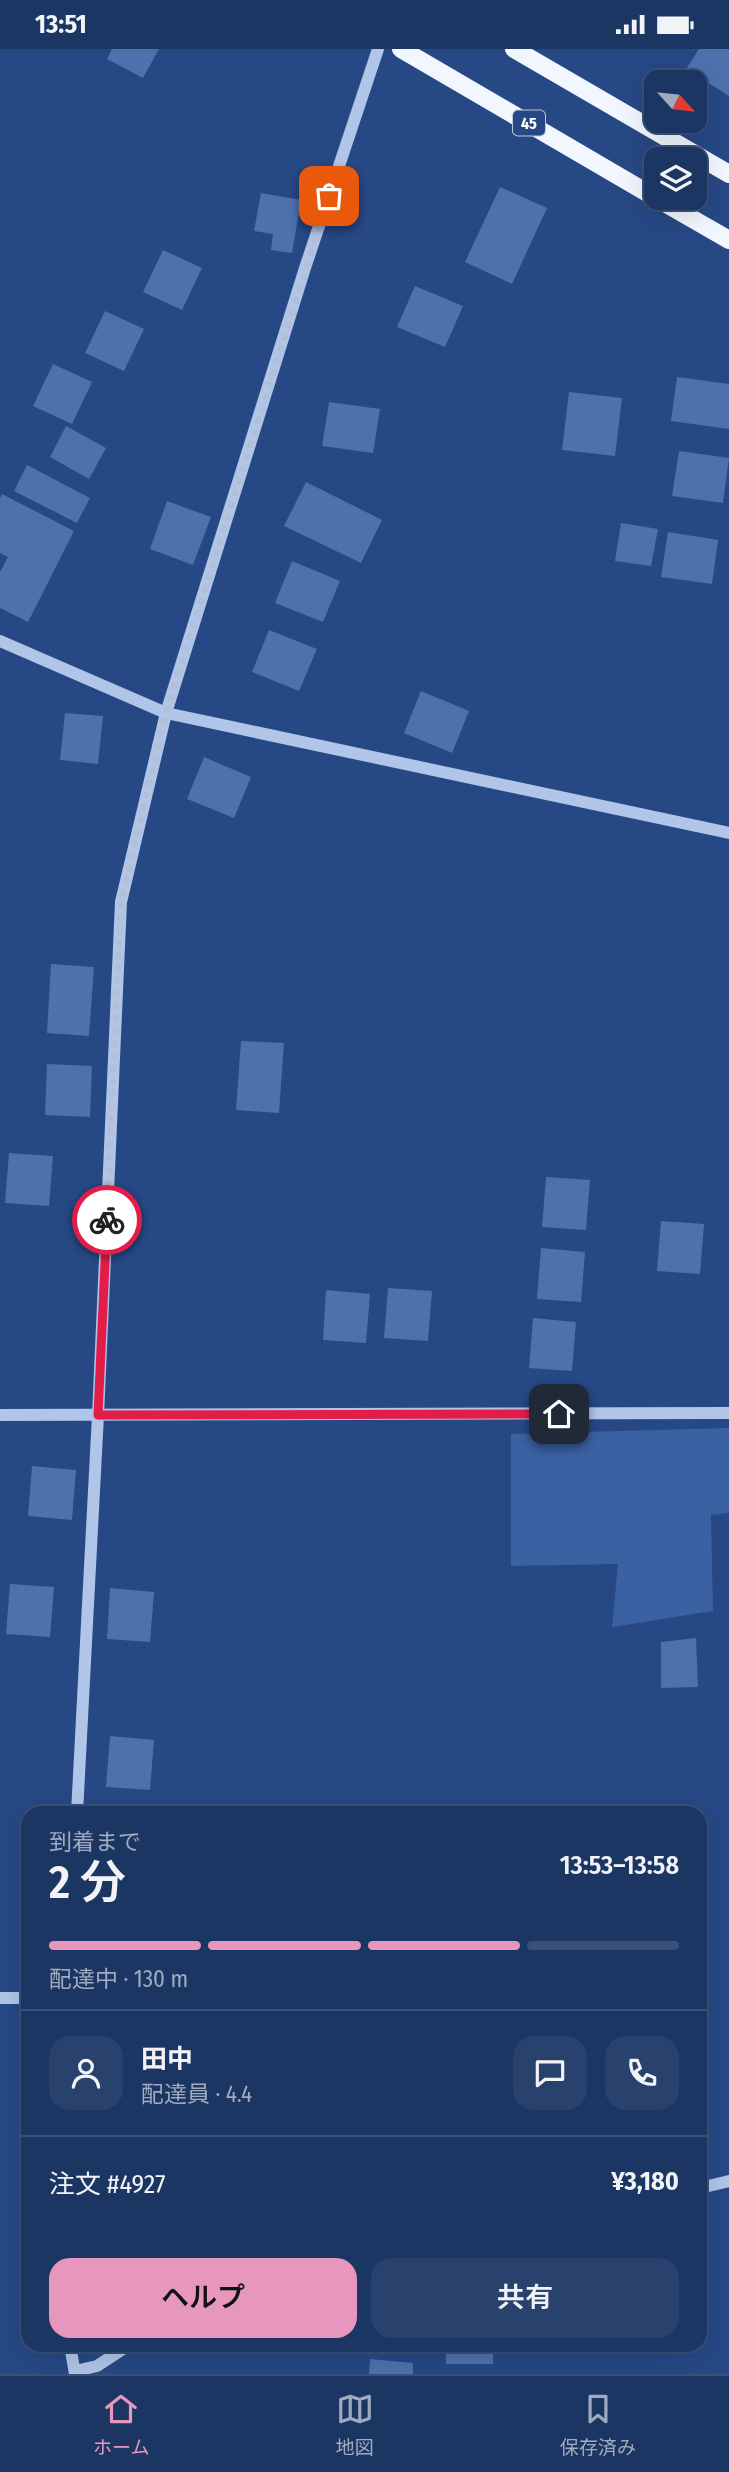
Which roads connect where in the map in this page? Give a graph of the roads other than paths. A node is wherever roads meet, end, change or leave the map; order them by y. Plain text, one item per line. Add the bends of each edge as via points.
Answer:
1 (378, 49) edge
2 (401, 49) edge
3 (514, 49) edge
4 (729, 174) edge
5 (644, 191) edge
6 (677, 210) edge
7 (729, 240) edge
8 (0, 641) edge
9 (166, 713) junction
10 (729, 833) edge
11 (729, 1413) edge
12 (0, 1415) edge
13 (98, 1415) junction
14 (77, 1806) edge
15 (0, 1998) edge
16 (21, 1998) edge
17 (729, 2181) edge
18 (707, 2186) edge
19 (72, 2352) edge
20 (118, 2352) edge
21 (75, 2372) edge

1 - 9 street via 304,268
2 - 5 main road, 45
3 - 4 main road
6 - 7 main road, 45
8 - 9 street
9 - 10 street
9 - 13 street via 121,902
11 - 13 street
12 - 13 street
13 - 14 street
15 - 16 street
17 - 18 street
19 - 21 street
20 - 21 street via 97,2366

